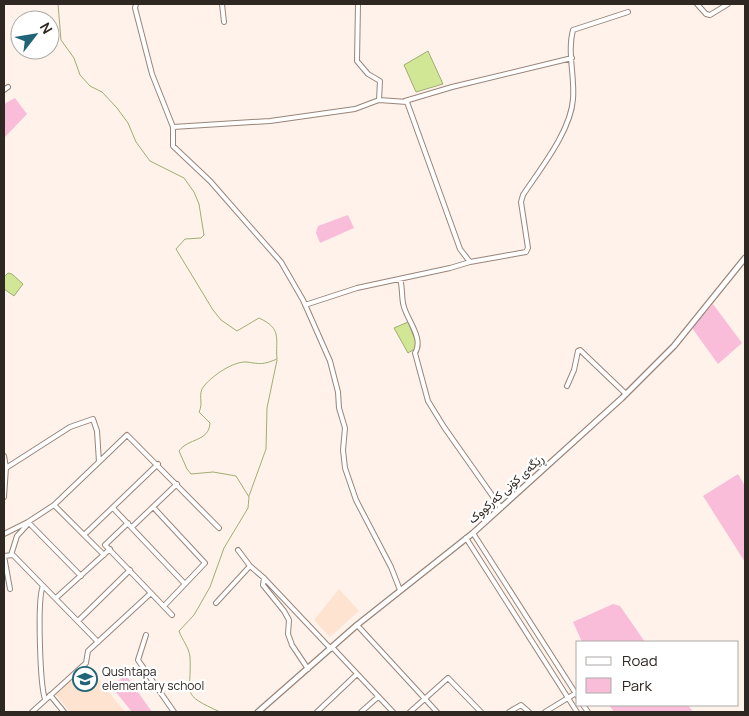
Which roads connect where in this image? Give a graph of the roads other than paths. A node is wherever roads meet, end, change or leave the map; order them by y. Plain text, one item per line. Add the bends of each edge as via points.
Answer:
1 (136, 4) edge
2 (222, 4) edge
3 (358, 4) edge
4 (697, 4) edge
5 (728, 4) edge
6 (628, 12) dead end
7 (224, 22) dead end
8 (572, 58) junction
9 (379, 100) junction
10 (403, 102) junction
11 (173, 127) junction
12 (745, 258) edge
13 (470, 262) junction
14 (400, 279) junction
15 (305, 305) junction
16 (567, 386) dead end
17 (626, 394) junction
18 (4, 456) edge
19 (99, 462) junction
20 (158, 464) junction
21 (6, 468) junction
22 (178, 484) junction
23 (4, 497) edge
24 (54, 505) junction
25 (153, 507) junction
26 (113, 508) junction
27 (501, 508) junction
28 (29, 522) junction
29 (128, 523) junction
30 (132, 527) junction
31 (219, 528) dead end
32 (473, 532) junction
33 (4, 534) edge
34 (84, 535) junction
35 (466, 538) junction
36 (110, 549) junction
37 (238, 550) dead end
38 (11, 555) junction
39 (104, 555) junction
40 (4, 556) edge
41 (250, 566) junction
42 (130, 570) junction
43 (81, 576) junction
44 (264, 578) junction
45 (185, 584) junction
46 (43, 586) junction
47 (10, 589) dead end
48 (400, 590) junction
49 (151, 593) junction
50 (56, 598) junction
51 (216, 603) dead end
52 (164, 606) junction
53 (172, 615) dead end
54 (78, 621) junction
55 (357, 625) junction
56 (146, 635) dead end
57 (98, 642) junction
58 (332, 648) junction
59 (308, 669) junction
60 (357, 674) junction
61 (576, 693) edge
62 (576, 695) edge
63 (50, 696) junction
64 (378, 697) junction
65 (424, 698) junction
66 (568, 698) junction
67 (46, 700) junction
68 (32, 712) edge
69 (64, 712) edge
70 (174, 712) edge
71 (258, 712) edge
72 (317, 712) edge
73 (361, 712) edge
74 (393, 712) edge
75 (410, 712) edge
76 (437, 712) edge
77 (481, 712) edge
78 (509, 712) edge
79 (529, 712) edge
80 (545, 712) edge
81 (577, 712) edge

1 - 11 street via 152,74
2 - 7 street
3 - 9 street via 357,61 368,74 380,81
4 - 5 street via 710,15
6 - 8 street via 573,30 570,40
8 - 10 street
8 - 13 street via 574,101 570,118 521,202 528,248 526,252
9 - 10 street
9 - 11 street via 354,109 270,121
10 - 13 street via 408,102 460,249
11 - 15 street via 173,146 210,180 281,262
12 - 17 street, ڕێگەی کۆنی کەرکووک via 674,346
13 - 14 street
14 - 15 street
14 - 27 street via 403,306 417,339 415,353 428,401
15 - 48 street via 330,362 338,392 338,408 345,428 345,468 356,500 392,567
16 - 17 street via 580,350
17 - 27 street, ڕێگەی کۆنی کەرکووک
18 - 21 street
19 - 20 street via 127,435
19 - 21 street via 93,418 70,427
19 - 24 street
20 - 22 street
20 - 26 street
21 - 23 street
22 - 25 street
22 - 31 street
24 - 28 street
24 - 34 street
25 - 30 street
25 - 45 street via 204,561 205,566
26 - 29 street
26 - 34 street
27 - 32 street, ڕێگەی کۆنی کەرکووک
28 - 33 street
28 - 38 street via 17,536
28 - 43 street
29 - 30 street
29 - 36 street via 105,545
30 - 45 street
32 - 35 street, ڕێگەی کۆنی کەرکووک
32 - 61 street
34 - 39 street
35 - 48 street, ڕێگەی کۆنی کەرکووک
35 - 66 street
36 - 39 street
36 - 42 street
37 - 41 street
38 - 40 street
38 - 46 street
39 - 43 street
40 - 47 street
41 - 44 street
41 - 51 street
42 - 49 street
42 - 54 street
43 - 50 street
44 - 58 street
44 - 59 street via 263,586 284,610 289,620 288,634 292,645
45 - 52 street
46 - 50 street
46 - 67 street via 40,592 40,655 42,690
48 - 55 street, ڕێگەی کۆنی کەرکووک
49 - 52 street
49 - 57 street
50 - 54 street
52 - 53 street
54 - 57 street
55 - 58 street, ڕێگەی کۆنی کەرکووک
55 - 65 street
56 - 70 street via 138,660
57 - 63 street via 88,651 86,663
58 - 59 street, ڕێگەی کۆنی کەرکووک
58 - 60 street
59 - 71 street, ڕێگەی کۆنی کەرکووک
60 - 64 street
60 - 72 street
62 - 66 street
63 - 67 street
63 - 69 street
64 - 73 street
64 - 74 street
65 - 75 street
65 - 76 street
65 - 77 street via 448,678
66 - 80 street
66 - 81 street
67 - 68 street
78 - 79 street via 521,705

